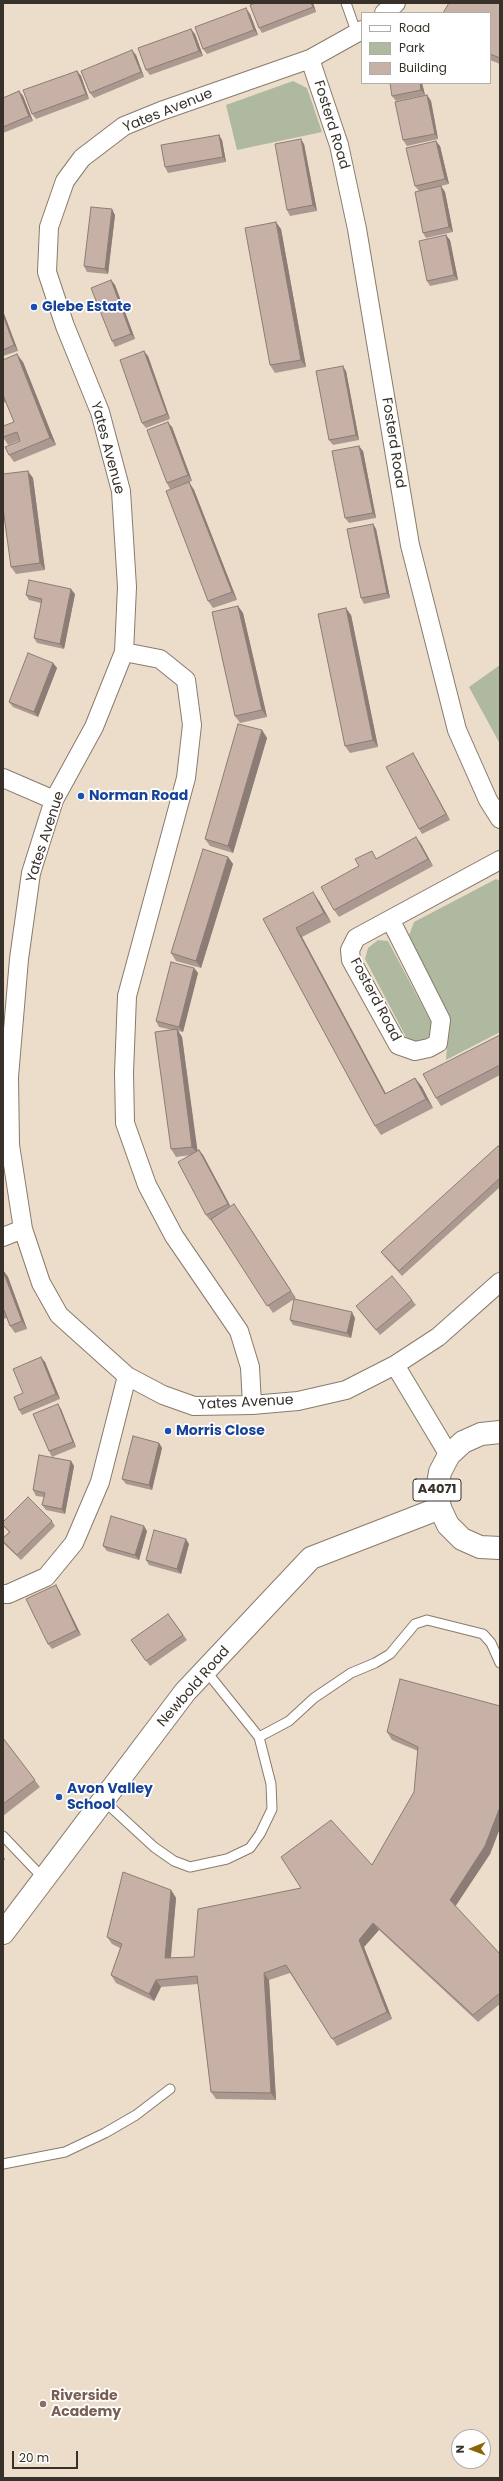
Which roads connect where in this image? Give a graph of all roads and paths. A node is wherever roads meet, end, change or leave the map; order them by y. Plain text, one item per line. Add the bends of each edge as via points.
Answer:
1 (346, 3) edge
2 (396, 3) edge
3 (385, 12) edge
4 (359, 32) edge
5 (310, 59) junction
6 (124, 652) junction
7 (3, 778) edge
8 (54, 800) junction
9 (500, 819) edge
10 (500, 860) edge
11 (391, 921) junction
12 (23, 1229) junction
13 (3, 1237) edge
14 (500, 1282) edge
15 (395, 1365) junction
16 (127, 1376) junction
17 (252, 1405) junction
18 (500, 1432) edge
19 (449, 1455) junction
20 (440, 1508) junction
21 (500, 1548) edge
22 (3, 1594) edge
23 (500, 1663) edge
24 (206, 1671) junction
25 (259, 1737) junction
26 (103, 1800) junction
27 (3, 1836) edge
28 (44, 1879) junction
29 (3, 1933) edge
30 (170, 2089) dead end
31 (3, 2164) edge

1 - 4 lane
2 - 3 street
4 - 5 street, Yates Avenue
5 - 6 street, Yates Avenue via 124,126 82,158 65,181 49,227 47,272 65,326 100,412 121,491 127,587
5 - 9 street, Fosterd Road via 339,145 352,206 410,545 457,730 488,800
6 - 8 street, Yates Avenue via 94,727
6 - 17 street via 160,659 186,680 192,725 186,778 127,996 125,1123 147,1186 174,1236 239,1331 250,1367
7 - 8 street
8 - 12 street, Yates Avenue via 32,873 19,959 9,1077 10,1145
10 - 11 street, Fosterd Road
11 - 11 street, Fosterd Road via 356,938 350,950 351,960 398,1046 415,1051 430,1048 438,1043 441,1020
12 - 13 street
12 - 16 street, Yates Avenue via 41,1284 59,1315
14 - 15 street, Yates Avenue via 438,1337
15 - 17 street, Yates Avenue via 346,1390 298,1401
15 - 19 street
16 - 17 street, Yates Avenue via 163,1395 194,1406
16 - 22 street via 100,1482 74,1543 46,1577
18 - 19 main road, A4071 via 480,1434 469,1439
19 - 20 main road, A4071 via 440,1472 437,1490
20 - 21 main road, A4071 via 448,1525 462,1539 480,1547
20 - 24 main road, Newbold Road via 311,1558
23 - 25 lane via 492,1642 482,1634 427,1620 415,1624 390,1654 351,1673 314,1698 289,1721
24 - 25 lane
24 - 26 main road, Newbold Road via 185,1692
25 - 26 lane via 270,1784 272,1809 250,1848 228,1859 190,1867 174,1861 154,1848
26 - 28 main road, Newbold Road
27 - 28 lane
28 - 29 main road, Newbold Road
30 - 31 lane via 136,2115 105,2134 65,2152

